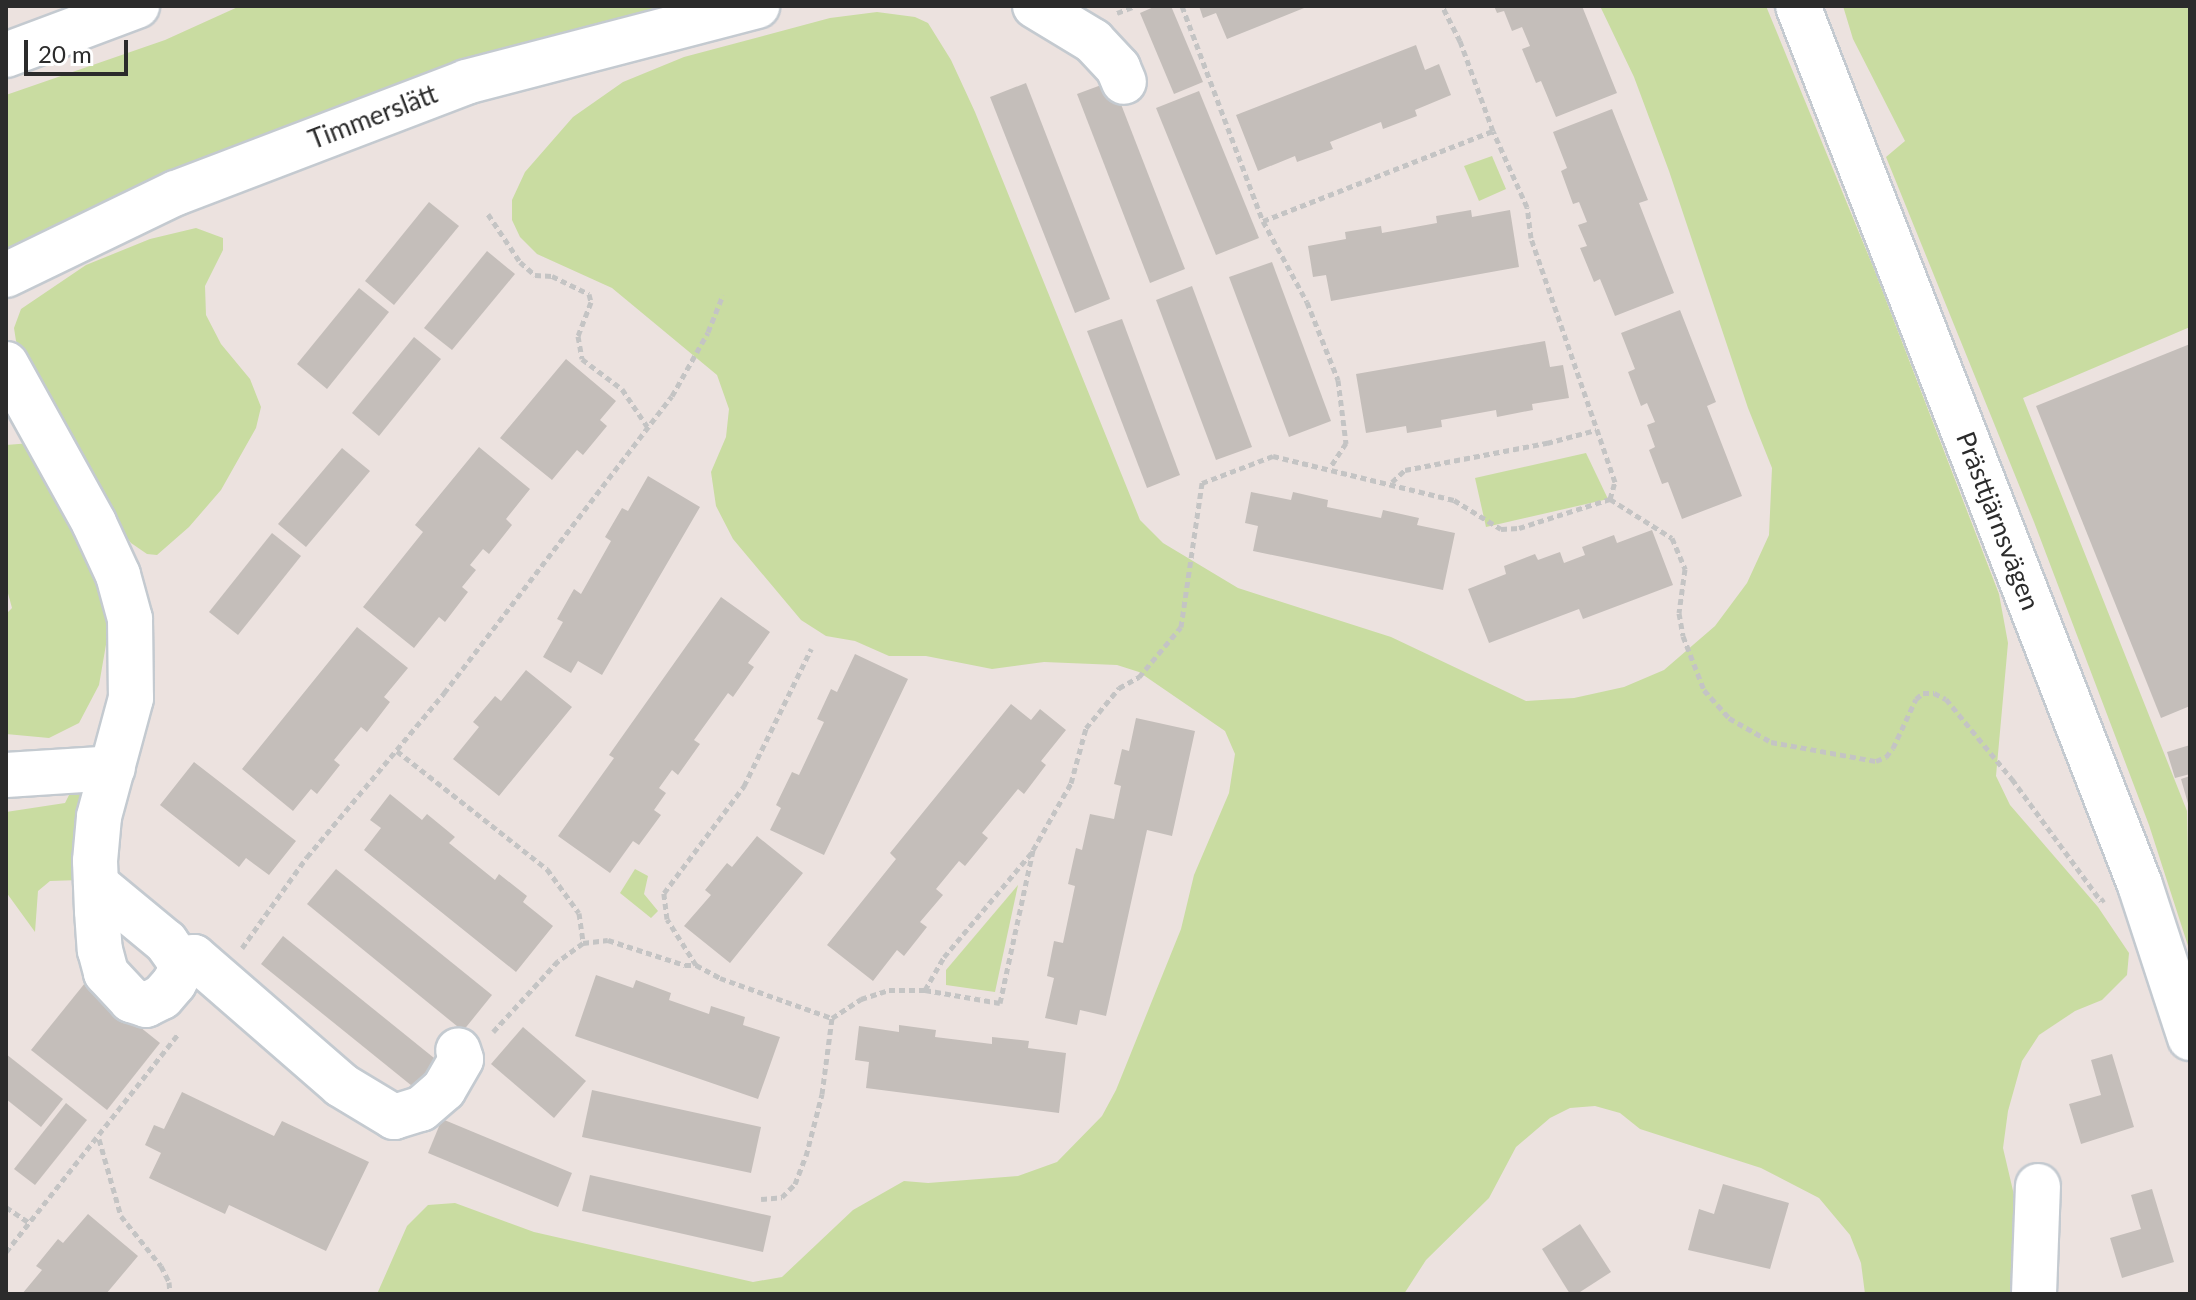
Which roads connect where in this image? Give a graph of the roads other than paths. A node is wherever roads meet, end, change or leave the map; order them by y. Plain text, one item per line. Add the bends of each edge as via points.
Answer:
1 (137, 6) edge
2 (757, 6) edge
3 (1035, 6) edge
4 (1798, 6) edge
5 (6, 55) edge
6 (1124, 82) dead end
7 (6, 275) edge
8 (6, 364) edge
9 (113, 768) junction
10 (6, 775) edge
11 (96, 884) junction
12 (178, 959) junction
13 (2190, 1038) edge
14 (458, 1050) road end
15 (2038, 1186) dead end
16 (2034, 1294) edge

1 - 5 street
2 - 7 street, Timmerslätt via 466,82 176,193
3 - 6 street via 1093,41
4 - 13 street, Prästtjärnsvägen via 2140,885
8 - 9 street via 94,523 118,575 130,619 131,698
9 - 10 street
9 - 11 street via 99,817
11 - 12 street via 166,942
11 - 12 street via 106,973 131,1000 146,1005 162,997 180,972
12 - 14 street via 194,957 341,1085 394,1117 421,1109 444,1089 461,1059
15 - 16 street

